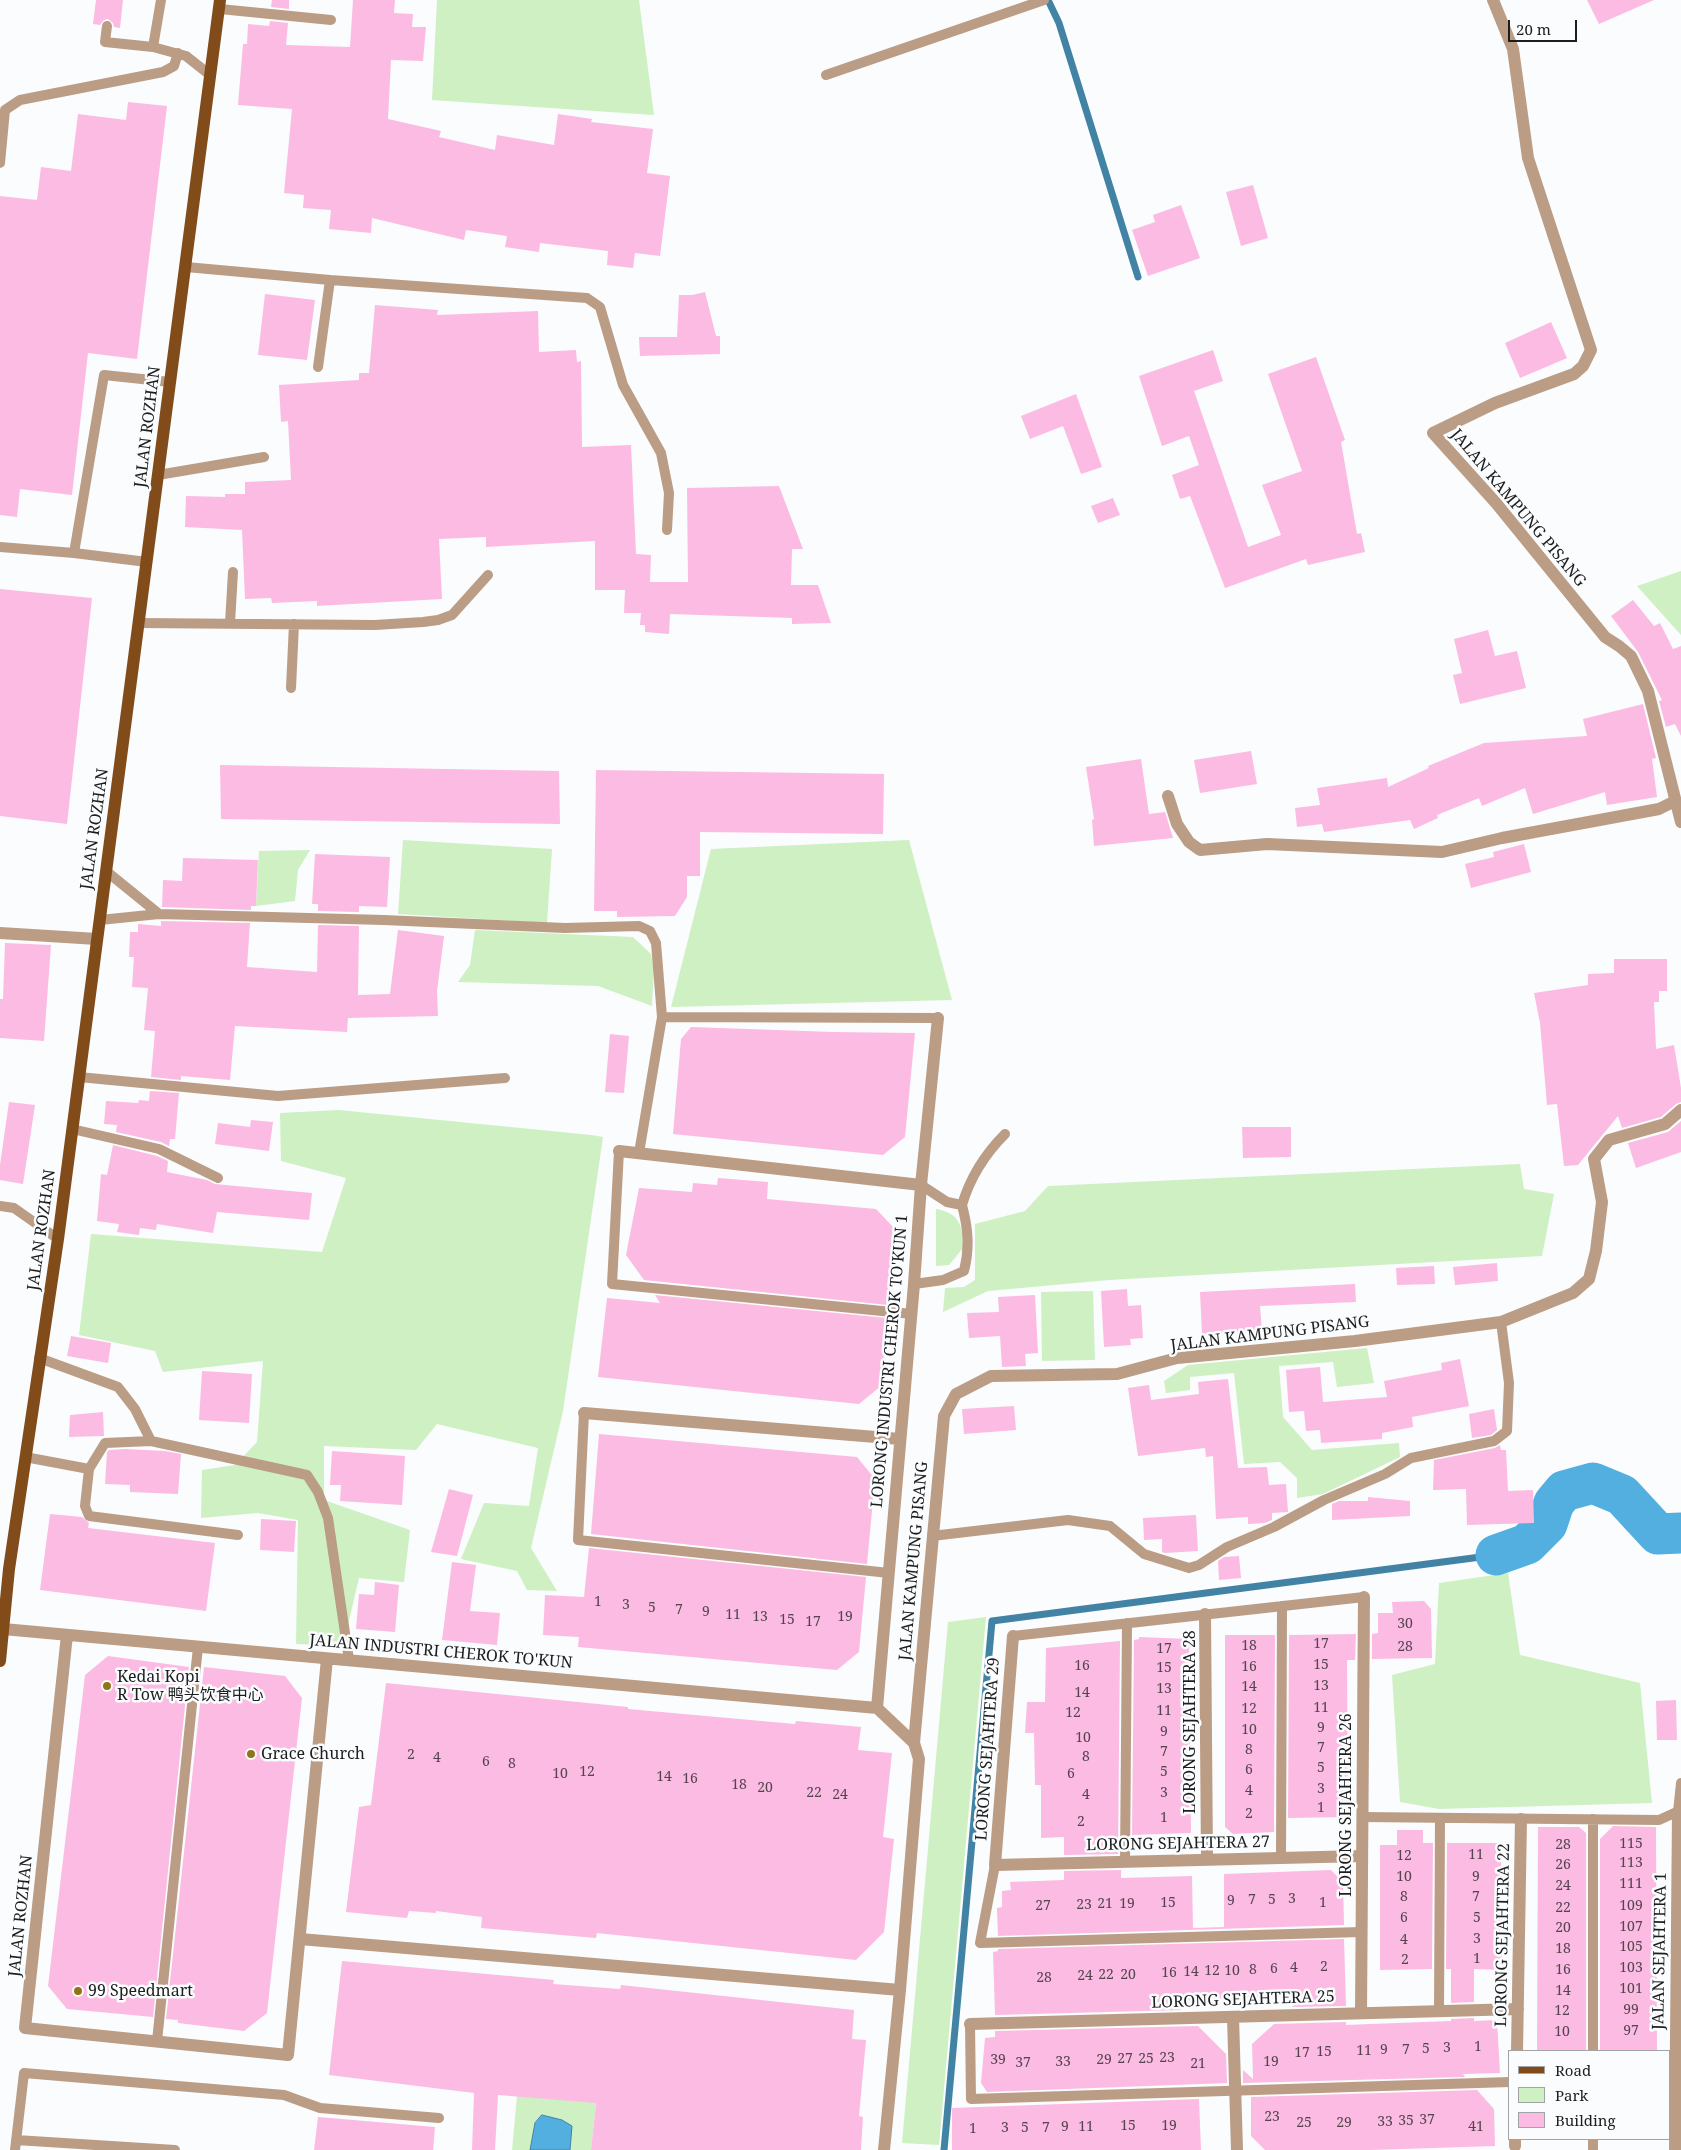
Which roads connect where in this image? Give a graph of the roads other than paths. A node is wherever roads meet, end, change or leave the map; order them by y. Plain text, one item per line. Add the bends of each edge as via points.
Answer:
1 (160, 0) edge
2 (1493, 0) edge
3 (1040, 1) edge
4 (220, 4) edge
5 (331, 20) dead end
6 (106, 26) dead end
7 (153, 46) junction
8 (178, 53) junction
9 (210, 75) junction
10 (826, 75) dead end
11 (0, 163) edge
12 (186, 267) junction
13 (330, 280) junction
14 (318, 367) dead end
15 (170, 382) junction
16 (264, 457) dead end
17 (158, 475) junction
18 (666, 530) dead end
19 (0, 547) edge
20 (74, 553) junction
21 (147, 562) junction
22 (233, 572) dead end
23 (488, 575) dead end
24 (139, 623) junction
25 (230, 623) junction
26 (294, 624) junction
27 (291, 688) dead end
28 (1168, 796) dead end
29 (1675, 801) junction
30 (1681, 822) edge
31 (106, 871) junction
32 (159, 914) junction
33 (100, 920) junction
34 (0, 933) edge
35 (97, 939) junction
36 (662, 1017) junction
37 (938, 1018) joint
38 (79, 1077) junction
39 (505, 1078) dead end
40 (1681, 1110) edge
41 (72, 1129) junction
42 (1005, 1134) dead end
43 (619, 1151) joint
44 (639, 1153) junction
45 (218, 1178) dead end
46 (920, 1185) junction
47 (962, 1205) junction
48 (0, 1206) edge
49 (58, 1239) junction
50 (914, 1284) junction
51 (912, 1314) junction
52 (1501, 1322) junction
53 (39, 1358) junction
54 (584, 1413) joint
55 (900, 1439) junction
56 (151, 1441) junction
57 (25, 1457) junction
58 (89, 1469) junction
59 (238, 1535) dead end
60 (932, 1536) junction
61 (5, 1568) edge
62 (889, 1572) junction
63 (1364, 1597) joint
64 (1282, 1606) junction
65 (1206, 1614) junction
66 (1128, 1623) junction
67 (3, 1629) junction
68 (67, 1635) junction
69 (1013, 1636) joint
70 (198, 1647) junction
71 (327, 1659) junction
72 (349, 1660) junction
73 (0, 1661) edge
74 (877, 1708) junction
75 (914, 1743) junction
76 (1681, 1782) edge
77 (1680, 1811) edge
78 (1362, 1817) junction
79 (1440, 1818) junction
80 (1521, 1818) junction
81 (1593, 1819) junction
82 (1679, 1840) edge
83 (1362, 1856) junction
84 (1281, 1858) junction
85 (1206, 1860) junction
86 (1125, 1862) junction
87 (995, 1865) junction
88 (1679, 1929) edge
89 (1361, 1932) junction
90 (300, 1939) junction
91 (900, 1990) junction
92 (1518, 2009) junction
93 (1439, 2011) junction
94 (1679, 2011) edge
95 (1361, 2013) junction
96 (1233, 2017) junction
97 (970, 2024) joint
98 (157, 2041) junction
99 (1517, 2050) edge
100 (1593, 2050) edge
101 (1508, 2082) edge
102 (1235, 2091) junction
103 (1678, 2094) edge
104 (439, 2118) dead end
105 (15, 2145) edge
106 (175, 2150) edge
107 (884, 2150) edge
108 (1237, 2150) edge
109 (1675, 2150) edge

1 - 7 lane
2 - 29 street, JALAN KAMPUNG PISANG via 1512,48 1528,158 1591,350 1583,366 1574,374 1488,406 1433,433 1496,503 1605,637 1630,656 1648,691
3 - 10 lane
4 - 5 lane
4 - 9 main road, JALAN ROZHAN
6 - 7 lane via 105,42
7 - 8 lane
8 - 9 lane
8 - 11 lane via 174,66 162,72 20,100 5,110
9 - 12 main road, JALAN ROZHAN
12 - 13 lane
12 - 15 main road, JALAN ROZHAN
13 - 14 lane
13 - 18 lane via 587,298 600,307 623,385 661,453 669,493
15 - 17 main road, JALAN ROZHAN
15 - 20 lane via 104,375
16 - 17 lane
17 - 21 main road, JALAN ROZHAN
19 - 20 lane
20 - 21 lane
21 - 24 main road, JALAN ROZHAN
22 - 25 lane
23 - 26 lane via 452,615 438,620 375,625
24 - 25 lane
24 - 31 main road, JALAN ROZHAN
25 - 26 lane
26 - 27 lane
28 - 29 street via 1177,824 1189,842 1200,850 1268,844 1442,852 1659,809
29 - 30 street, JALAN KAMPUNG PISANG
31 - 32 lane
31 - 33 main road, JALAN ROZHAN
32 - 33 lane
32 - 36 lane via 565,928 639,926 650,930 656,943
33 - 35 main road, JALAN ROZHAN
34 - 35 street
35 - 38 main road, JALAN ROZHAN
36 - 37 lane
36 - 44 lane
37 - 46 street, LORONG INDUSTRI CHEROK TO'KUN 1
38 - 39 lane via 278,1096
38 - 41 main road, JALAN ROZHAN
40 - 52 street, JALAN KAMPUNG PISANG via 1665,1124 1609,1140 1594,1159 1602,1202 1589,1279 1573,1293
41 - 45 lane via 159,1149
41 - 49 main road, JALAN ROZHAN
42 - 47 lane via 968,1186
43 - 44 street
43 - 51 lane via 612,1284
44 - 46 street
46 - 47 lane via 947,1202
46 - 50 street, LORONG INDUSTRI CHEROK TO'KUN 1
47 - 50 lane via 968,1228 964,1271 943,1280
48 - 49 lane via 14,1208
49 - 53 main road, JALAN ROZHAN
50 - 51 street, LORONG INDUSTRI CHEROK TO'KUN 1
51 - 55 street, LORONG INDUSTRI CHEROK TO'KUN 1
52 - 60 street, JALAN KAMPUNG PISANG via 1355,1341 1177,1358 1117,1374 991,1376 956,1394 944,1416
52 - 60 lane via 1509,1383 1507,1431 1494,1441 1411,1458 1385,1474 1227,1547 1200,1565 1189,1568 1144,1554 1110,1526 1068,1520
53 - 56 lane via 118,1387 135,1409
53 - 57 main road, JALAN ROZHAN
54 - 55 street
54 - 62 lane via 578,1540
55 - 62 street, LORONG INDUSTRI CHEROK TO'KUN 1
56 - 58 lane via 105,1444
56 - 72 lane via 307,1476 318,1492 328,1518
57 - 58 lane
57 - 61 main road, JALAN ROZHAN
58 - 59 lane via 85,1506 88,1516
60 - 75 street, JALAN KAMPUNG PISANG
61 - 67 main road, JALAN ROZHAN
62 - 74 street, LORONG INDUSTRI CHEROK TO'KUN 1
63 - 64 lane
63 - 78 street, LORONG SEJAHTERA 26
64 - 65 lane
64 - 84 lane
65 - 66 lane
65 - 85 street, LORONG SEJAHTERA 28
66 - 69 lane
66 - 86 lane
67 - 68 street, JALAN INDUSTRI CHEROK TO'KUN
67 - 73 main road, JALAN ROZHAN
68 - 70 street, JALAN INDUSTRI CHEROK TO'KUN
68 - 98 street, JALAN ROZHAN via 25,2028
69 - 87 street, LORONG SEJAHTERA 29
70 - 71 street, JALAN INDUSTRI CHEROK TO'KUN
70 - 98 lane
71 - 72 street, JALAN INDUSTRI CHEROK TO'KUN
71 - 90 street
72 - 74 street, JALAN INDUSTRI CHEROK TO'KUN
74 - 75 street
75 - 91 street, JALAN KAMPUNG PISANG via 919,1759
76 - 77 lane
77 - 81 lane via 1659,1820
77 - 82 street, JALAN SEJAHTERA 1
78 - 79 lane
78 - 83 street, LORONG SEJAHTERA 26
79 - 80 lane
79 - 93 lane
80 - 81 lane
80 - 92 street, LORONG SEJAHTERA 22
81 - 100 lane
82 - 88 street, JALAN SEJAHTERA 1
83 - 84 street, LORONG SEJAHTERA 27
83 - 89 street, LORONG SEJAHTERA 26
84 - 85 street, LORONG SEJAHTERA 27
85 - 86 street, LORONG SEJAHTERA 27
86 - 87 street, LORONG SEJAHTERA 27
87 - 89 lane via 980,1943
88 - 94 street, JALAN SEJAHTERA 1
89 - 95 street, LORONG SEJAHTERA 26
90 - 91 street
90 - 98 street, JALAN ROZHAN via 288,2055
91 - 107 street, JALAN KAMPUNG PISANG
92 - 93 street, LORONG SEJAHTERA 25
92 - 99 street, LORONG SEJAHTERA 22
93 - 95 street, LORONG SEJAHTERA 25
94 - 103 street, JALAN SEJAHTERA 1
95 - 96 street, LORONG SEJAHTERA 25
96 - 97 street, LORONG SEJAHTERA 25
96 - 102 street
97 - 102 lane via 971,2100
101 - 102 lane
102 - 108 street
103 - 109 street, JALAN SEJAHTERA 1
104 - 105 lane via 320,2108 284,2095 24,2073
105 - 106 lane

